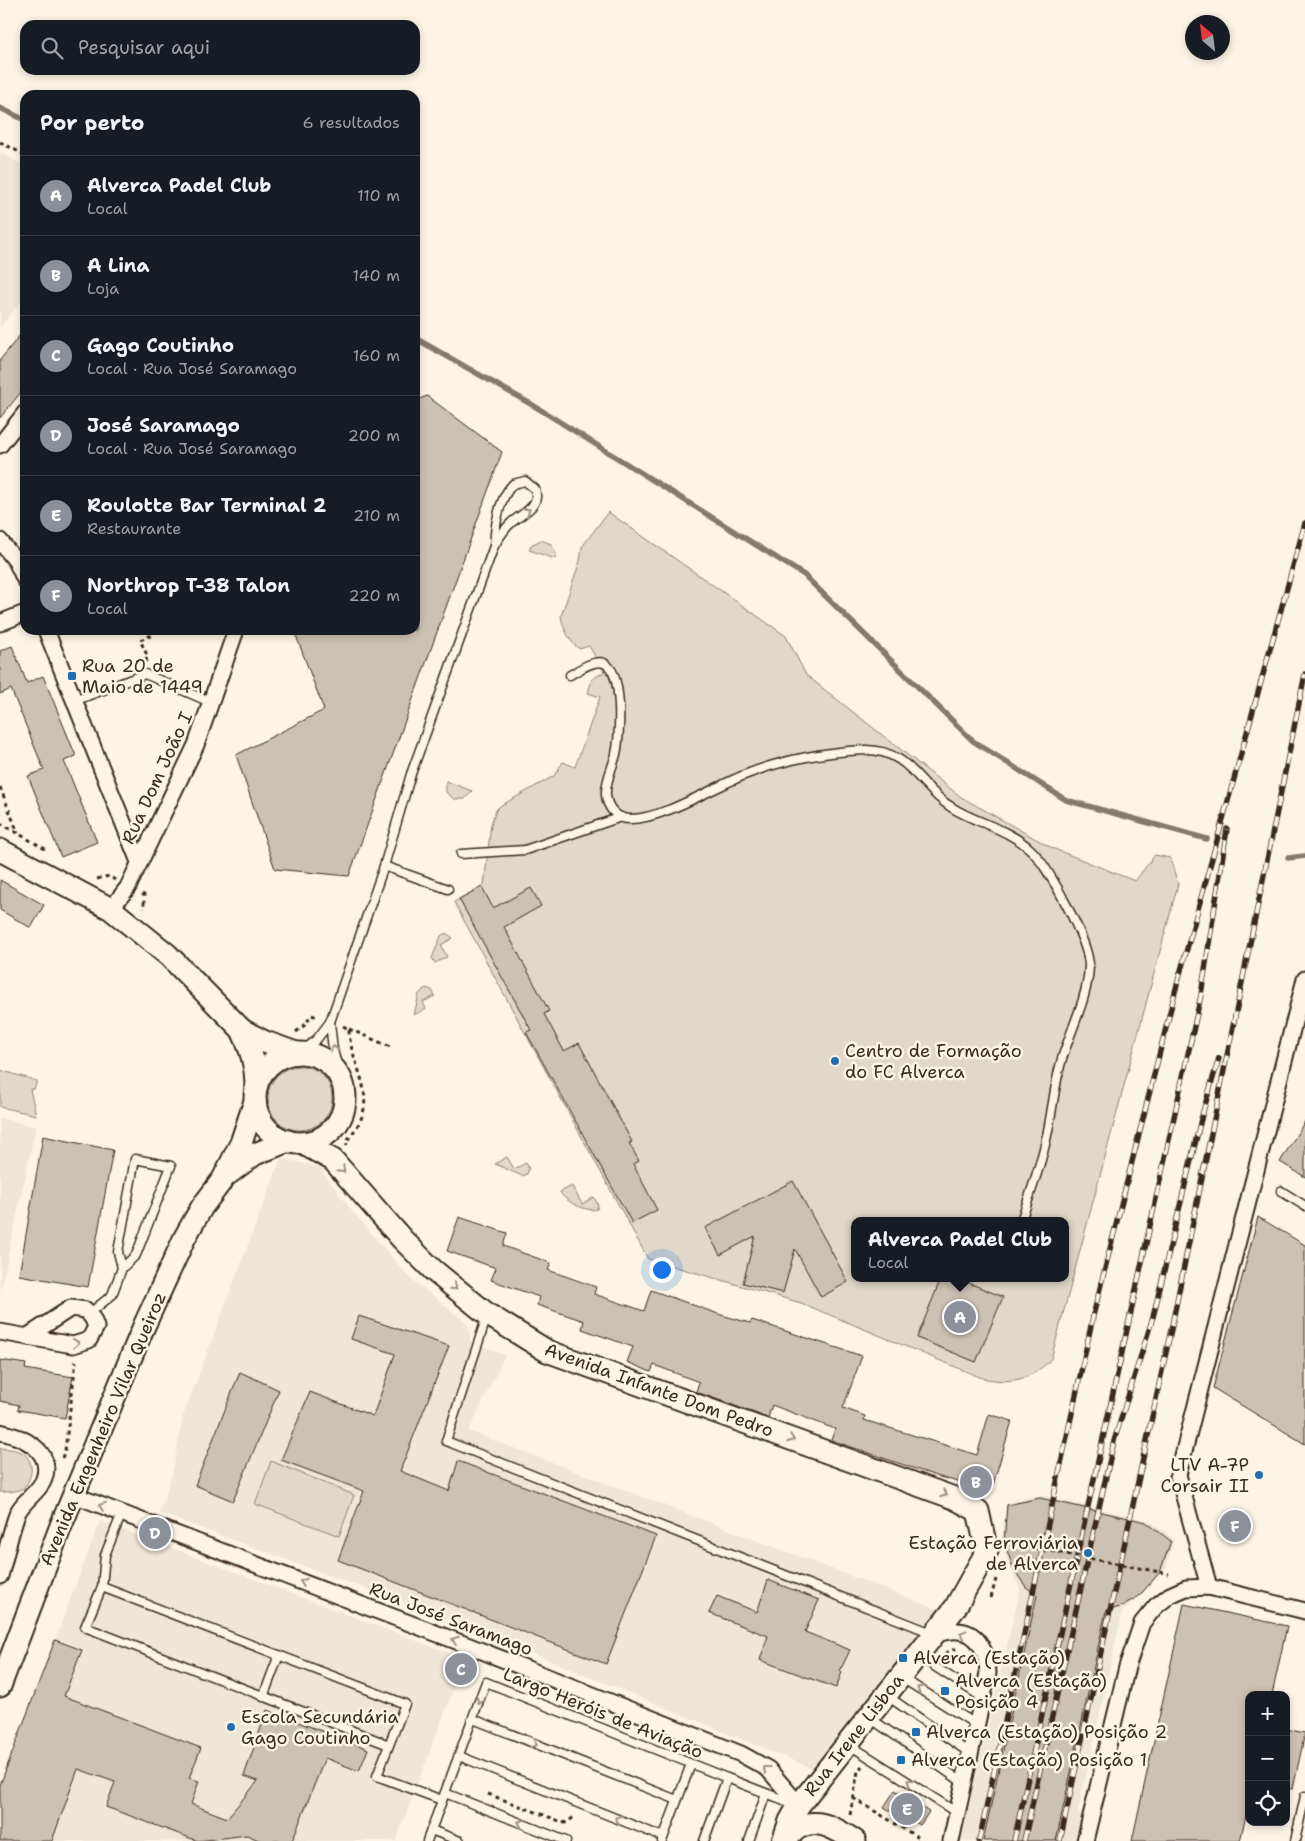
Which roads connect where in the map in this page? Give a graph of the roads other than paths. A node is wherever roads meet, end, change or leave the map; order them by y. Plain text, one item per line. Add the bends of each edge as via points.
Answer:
1 (20, 419) edge
2 (0, 445) edge
3 (0, 541) edge
4 (494, 546) junction
5 (20, 569) edge
6 (20, 615) edge
7 (0, 623) edge
8 (48, 635) edge
9 (234, 635) edge
10 (570, 675) dead end
11 (74, 701) junction
12 (210, 702) junction
13 (621, 817) junction
14 (0, 850) edge
15 (461, 854) dead end
16 (139, 862) junction
17 (384, 866) junction
18 (448, 889) dead end
19 (111, 909) junction
20 (1305, 979) edge
21 (330, 1022) junction
22 (242, 1030) junction
23 (295, 1047) junction
24 (340, 1077) junction
25 (255, 1094) junction
26 (295, 1142) junction
27 (222, 1179) junction
28 (1281, 1191) dead end
29 (1305, 1206) edge
30 (1022, 1217) edge
31 (122, 1268) junction
32 (90, 1313) junction
33 (487, 1314) junction
34 (0, 1332) edge
35 (28, 1336) junction
36 (0, 1432) edge
37 (74, 1495) junction
38 (122, 1514) junction
39 (995, 1547) joint
40 (0, 1576) edge
41 (102, 1587) junction
42 (1209, 1587) junction
43 (1305, 1611) edge
44 (934, 1634) junction
45 (279, 1656) junction
46 (918, 1656) junction
47 (901, 1677) junction
48 (0, 1686) edge
49 (886, 1695) junction
50 (264, 1696) junction
51 (983, 1698) junction
52 (869, 1718) junction
53 (473, 1719) junction
54 (977, 1725) junction
55 (848, 1744) junction
56 (389, 1745) junction
57 (971, 1754) junction
58 (459, 1756) junction
59 (691, 1764) junction
60 (727, 1778) junction
61 (965, 1784) junction
62 (766, 1794) junction
63 (443, 1796) junction
64 (1305, 1796) edge
65 (677, 1800) junction
66 (799, 1805) junction
67 (958, 1814) junction
68 (843, 1825) junction
69 (431, 1830) junction
70 (662, 1839) edge
71 (427, 1841) edge
72 (460, 1841) edge
73 (566, 1841) edge
74 (704, 1841) edge
75 (748, 1841) edge
76 (783, 1841) edge
77 (855, 1841) edge
78 (952, 1841) edge
79 (1085, 1841) edge
80 (1295, 1841) edge

1 - 2 street
3 - 5 street
4 -> 4 lane via 510,524 534,506 535,490 525,481 513,484 506,495 494,534
4 - 17 lane via 411,774
6 - 7 street
8 - 11 street
9 - 12 street, Rua Dom João I
10 - 13 lane via 602,662 613,674 619,702 619,723 606,798 611,810
11 - 12 lane via 145,674
11 - 16 street
12 - 16 street, Rua Dom João I via 196,744
13 - 15 lane via 525,850
13 - 30 lane via 650,816 747,774 784,762 868,750 890,753 904,762 950,806 1002,830 1032,850 1056,887 1086,950 1089,965 1057,1078 1046,1141
14 - 19 main road
16 - 19 street, Rua Dom João I via 128,887
17 - 18 lane
17 - 21 lane
19 - 22 main road via 168,956
20 - 42 street via 1178,1476
21 - 23 lane via 317,1040
24 -> 21 lane
22 - 23 main road via 265,1042
22 - 25 main road via 256,1067
23 - 24 main road via 322,1058
23 - 25 main road via 261,1074
24 - 26 main road via 345,1096 342,1115 336,1126 315,1141
25 - 26 main road via 258,1115 265,1126 275,1136
25 - 27 main road, Avenida Engenheiro Vilar Queiroz via 242,1143
26 - 27 main road, Avenida Engenheiro Vilar Queiroz via 255,1154
26 -> 33 main road, Avenida Infante Dom Pedro via 333,1160 402,1239 433,1270
27 - 37 main road, Avenida Engenheiro Vilar Queiroz via 181,1246
28 - 29 lane
31 - 31 lane via 136,1255 171,1166 135,1159 118,1252
31 - 32 lane via 112,1295
32 - 35 street via 71,1308
35 -> 32 street via 79,1344 89,1340 94,1333 96,1327
33 -> 39 main road, Avenida Infante Dom Pedro via 547,1352 954,1498 978,1512
33 - 44 lane via 446,1441
34 - 35 street
36 - 40 street via 28,1440 41,1454 45,1467 44,1479 19,1511
38 -> 37 street, Rua José Saramago
37 - 48 main road, Avenida Engenheiro Vilar Queiroz
38 - 41 lane via 105,1555
66 -> 38 street, Rua José Saramago via 768,1769 741,1754 472,1647
39 - 44 main road, Rua Irene Lisboa
41 - 45 lane
41 - 50 lane via 85,1627
42 - 43 street
42 - 79 street via 1186,1588 1170,1595 1142,1623 1118,1699
44 - 46 main road, Rua Irene Lisboa
51 -> 44 street via 988,1658 980,1645 971,1635 959,1631
45 - 50 lane
45 - 56 lane via 405,1704
46 - 47 main road, Rua Irene Lisboa
46 - 51 lane
47 - 49 main road, Rua Irene Lisboa
54 -> 47 lane
49 - 52 main road, Rua Irene Lisboa
49 - 57 lane
50 - 56 lane
51 - 54 street
52 - 55 main road, Rua Irene Lisboa
52 - 61 lane
53 - 58 lane, Largo Heróis de Aviação
59 -> 53 lane, Largo Heróis de Aviação via 486,1682
53 -> 65 lane
54 - 57 street
55 - 66 main road, Rua Irene Lisboa
67 -> 55 lane
56 - 63 lane via 377,1776
57 - 61 street
58 - 63 lane, Largo Heróis de Aviação
70 -> 58 lane
59 - 60 lane, Largo Heróis de Aviação
59 - 65 lane
60 - 62 lane, Largo Heróis de Aviação
60 - 74 lane
61 - 67 street
62 - 66 lane, Largo Heróis de Aviação
62 - 75 lane
63 - 69 lane, Largo Heróis de Aviação
73 -> 63 lane
64 - 80 lane
65 - 70 lane
66 - 68 main road
66 - 76 main road, Rua Irene Lisboa
67 - 78 street
68 - 76 main road via 804,1825
68 - 77 main road
69 - 71 lane, Largo Heróis de Aviação
69 - 72 lane

